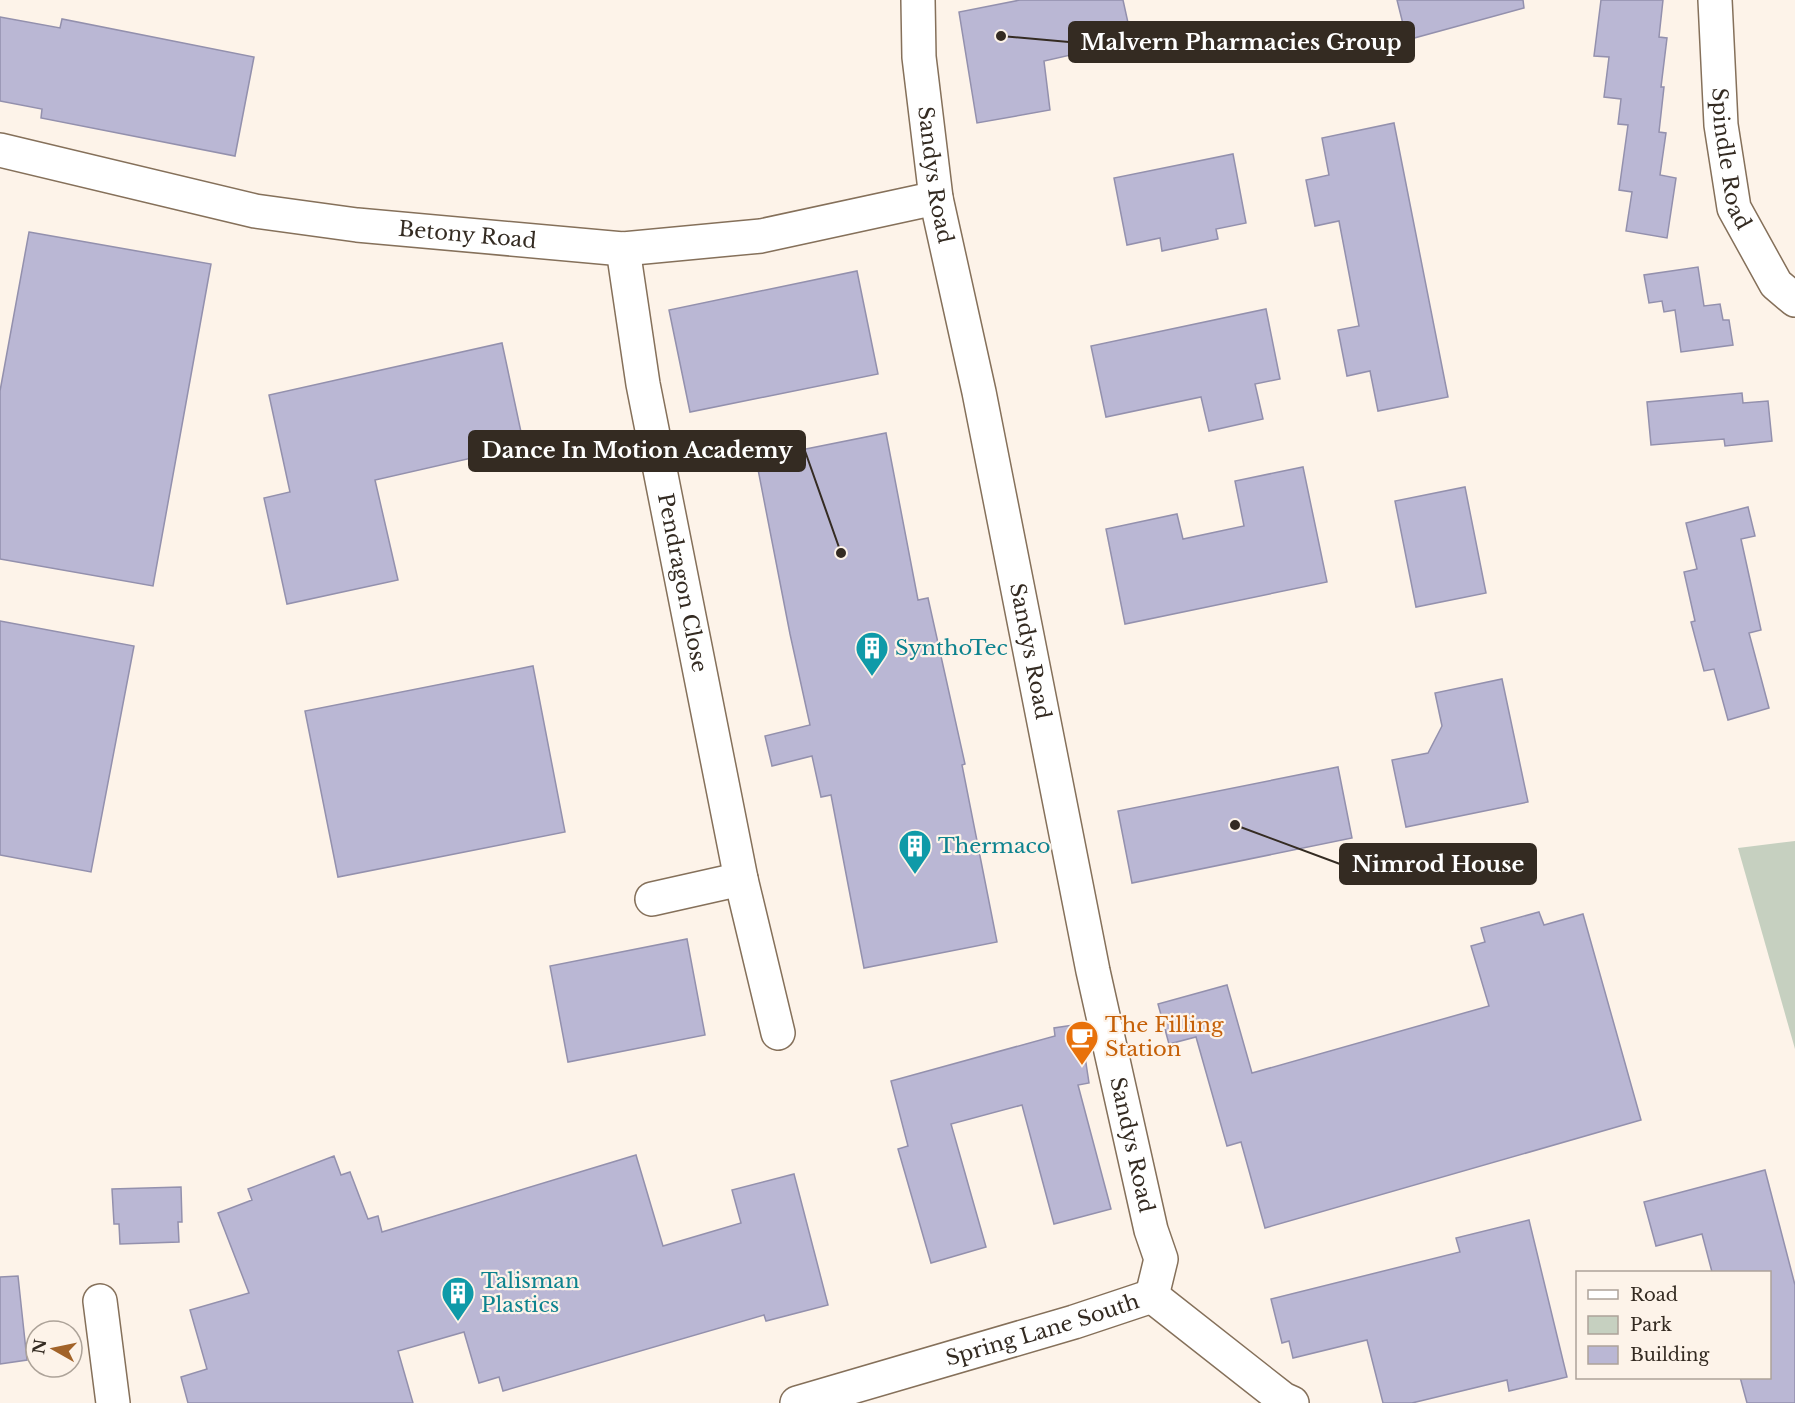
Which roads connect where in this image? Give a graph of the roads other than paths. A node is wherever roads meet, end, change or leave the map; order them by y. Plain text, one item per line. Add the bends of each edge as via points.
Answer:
1 (918, 0) edge
2 (1715, 0) edge
3 (0, 150) edge
4 (936, 198) junction
5 (623, 249) junction
6 (1795, 300) edge
7 (741, 879) junction
8 (652, 899) dead end
9 (778, 1033) dead end
10 (1152, 1296) junction
11 (100, 1301) dead end
12 (114, 1403) edge
13 (797, 1403) edge
14 (1292, 1403) edge

1 - 4 street, Sandys Road via 919,57
2 - 6 street, Spindle Road via 1721,125 1734,208 1776,284
3 - 5 street, Betony Road via 255,211 357,225
4 - 5 street, Betony Road via 761,236
4 - 10 street, Sandys Road via 979,392 1093,971 1151,1230 1161,1259
5 - 7 street, Pendragon Close via 643,384
7 - 8 street
7 - 9 street, Pendragon Close
10 - 13 street, Spring Lane South
10 - 14 street, Spring Lane South
11 - 12 street

